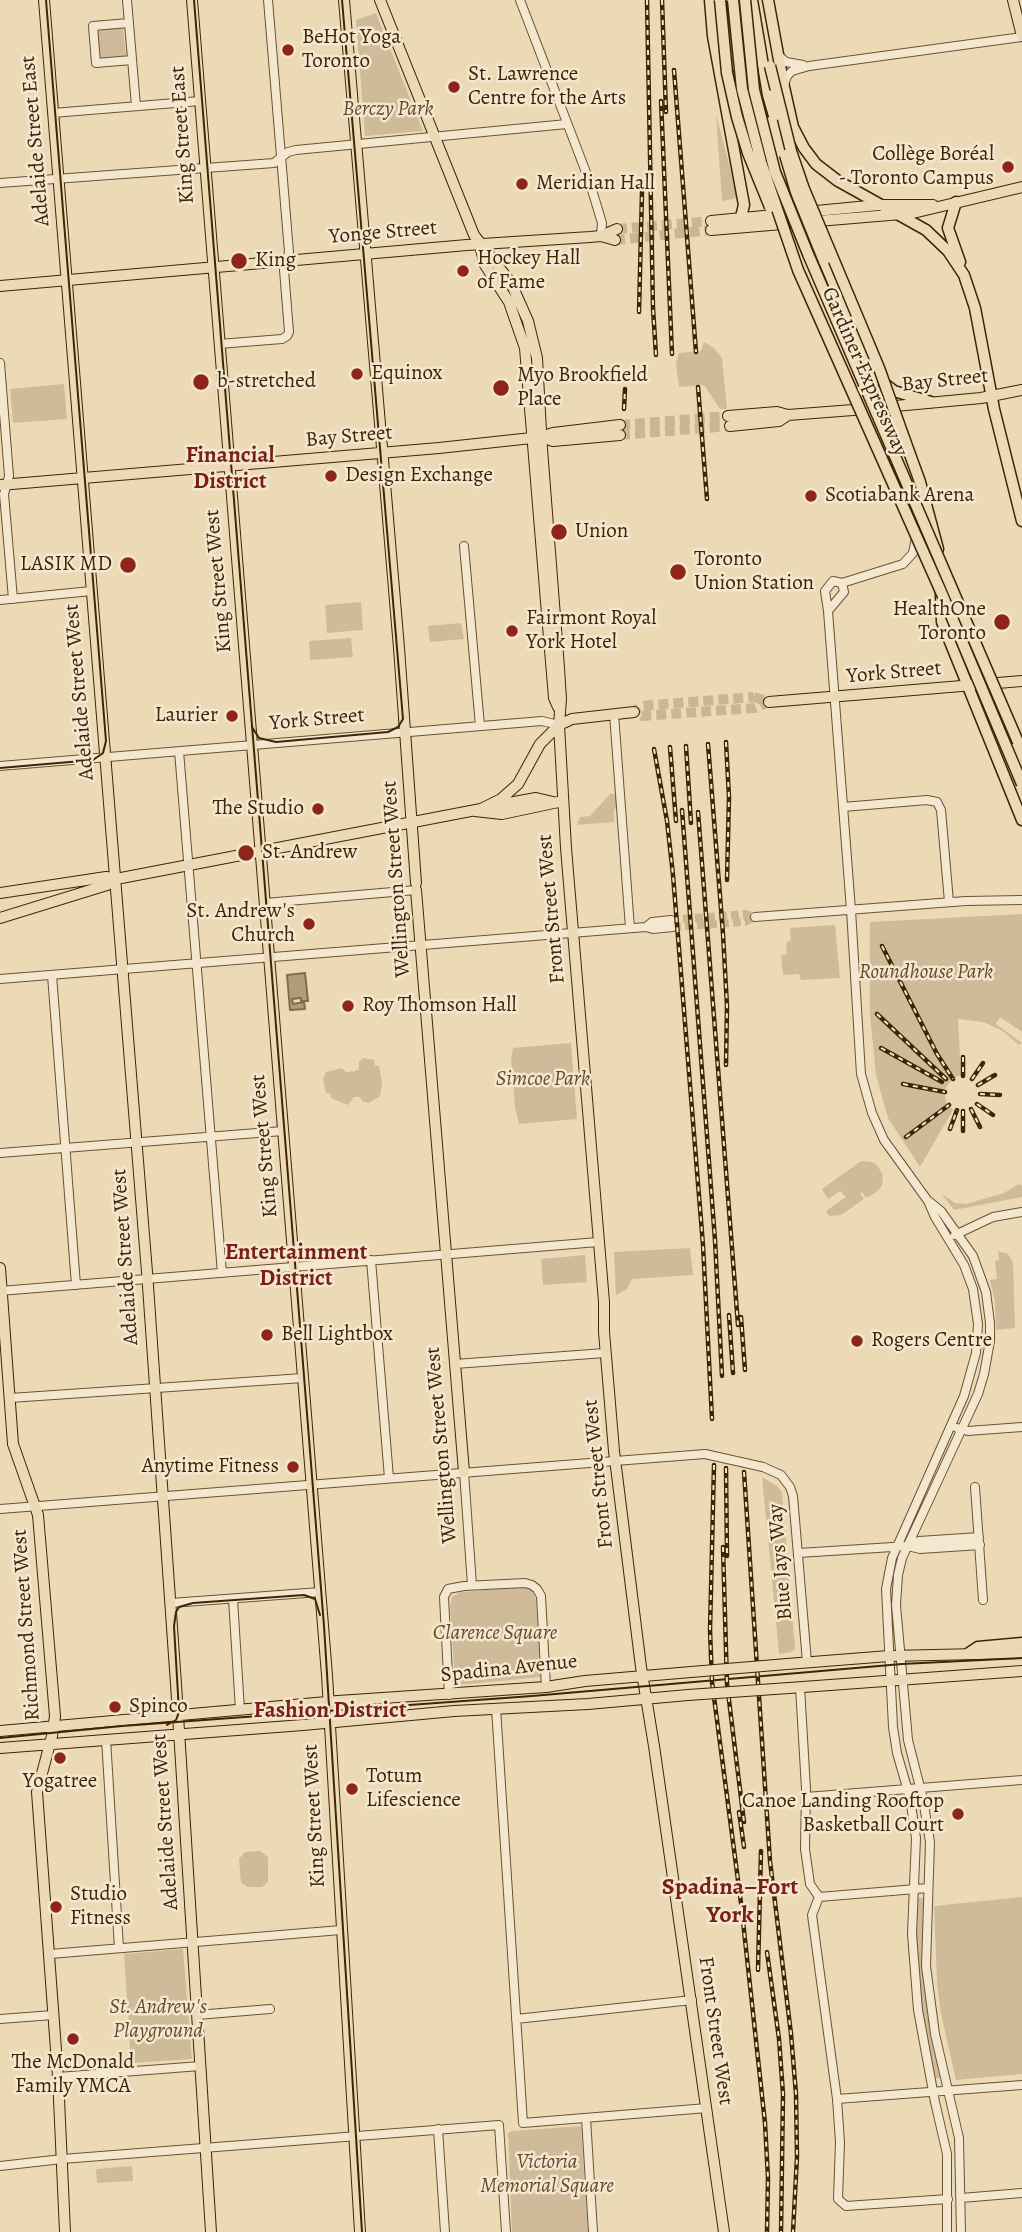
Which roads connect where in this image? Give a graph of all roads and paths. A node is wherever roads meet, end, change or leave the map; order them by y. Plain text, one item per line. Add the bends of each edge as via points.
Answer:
1 (44, 0) edge
2 (127, 0) edge
3 (192, 0) edge
4 (268, 0) edge
5 (344, 0) edge
6 (380, 0) edge
7 (520, 0) edge
8 (710, 0) edge
9 (719, 0) edge
10 (728, 0) edge
11 (733, 0) edge
12 (744, 0) edge
13 (752, 0) edge
14 (760, 0) edge
15 (768, 0) edge
16 (1013, 0) edge
17 (129, 23) junction
18 (1022, 36) edge
19 (732, 47) junction
20 (776, 54) junction
21 (132, 60) junction
22 (809, 66) junction
23 (783, 86) junction
24 (200, 101) junction
25 (136, 106) junction
26 (53, 113) junction
27 (568, 124) junction
28 (436, 136) junction
29 (357, 143) junction
30 (282, 157) junction
31 (205, 168) junction
32 (58, 178) junction
33 (0, 183) edge
34 (1022, 187) edge
35 (956, 202) junction
36 (879, 205) junction
37 (940, 205) junction
38 (896, 214) junction
39 (741, 217) junction
40 (786, 218) junction
41 (616, 234) tunnel mouth
42 (601, 236) junction
43 (480, 245) junction
44 (366, 254) junction
45 (287, 261) junction
46 (213, 267) junction
47 (798, 270) junction
48 (964, 275) junction
49 (66, 280) junction
50 (0, 286) edge
51 (219, 344) junction
52 (0, 363) edge
53 (1022, 390) edge
54 (992, 397) junction
55 (931, 402) junction
56 (867, 409) junction
57 (729, 421) tunnel mouth
58 (620, 430) tunnel mouth
59 (537, 437) junction
60 (383, 453) junction
61 (229, 467) junction
62 (82, 479) junction
63 (3, 485) edge
64 (1022, 522) edge
65 (918, 527) junction
66 (464, 546) dead end
67 (944, 580) junction
68 (842, 583) junction
69 (90, 591) junction
70 (13, 599) junction
71 (0, 600) edge
72 (828, 611) junction
73 (1022, 681) edge
74 (967, 685) junction
75 (985, 685) junction
76 (835, 697) junction
77 (769, 702) dead end
78 (634, 712) dead end
79 (614, 714) junction
80 (559, 725) junction
81 (480, 726) junction
82 (405, 732) junction
83 (252, 745) junction
84 (1021, 748) edge
85 (179, 751) junction
86 (105, 757) junction
87 (0, 766) edge
88 (1022, 774) edge
89 (1022, 784) edge
90 (558, 802) junction
91 (489, 806) junction
92 (843, 807) junction
93 (474, 811) junction
94 (1022, 820) edge
95 (412, 823) junction
96 (261, 851) junction
97 (188, 866) junction
98 (116, 879) junction
99 (416, 886) junction
100 (0, 893) edge
101 (1022, 900) edge
102 (949, 902) junction
103 (265, 904) junction
104 (851, 910) junction
105 (755, 917) dead end
106 (0, 918) edge
107 (672, 924) tunnel mouth
108 (630, 928) junction
109 (574, 933) junction
110 (421, 945) junction
111 (269, 958) junction
112 (196, 963) junction
113 (123, 969) junction
114 (52, 975) junction
115 (0, 979) edge
116 (283, 1131) junction
117 (211, 1137) junction
118 (136, 1143) junction
119 (66, 1148) junction
120 (0, 1153) edge
121 (928, 1201) junction
122 (1022, 1212) edge
123 (958, 1233) junction
124 (950, 1239) junction
125 (598, 1242) junction
126 (446, 1255) junction
127 (371, 1260) junction
128 (294, 1267) junction
129 (0, 1268) edge
130 (222, 1273) junction
131 (148, 1279) junction
132 (76, 1285) junction
133 (1, 1291) edge
134 (605, 1353) junction
135 (455, 1364) junction
136 (303, 1378) junction
137 (155, 1388) junction
138 (10, 1398) junction
139 (951, 1425) junction
140 (1022, 1427) edge
141 (961, 1430) junction
142 (615, 1460) junction
143 (464, 1472) junction
144 (389, 1478) junction
145 (311, 1484) junction
146 (975, 1487) dead end
147 (163, 1496) junction
148 (35, 1506) junction
149 (0, 1509) edge
150 (980, 1541) junction
151 (908, 1546) junction
152 (897, 1547) junction
153 (799, 1553) junction
154 (472, 1586) junction
155 (320, 1592) junction
156 (233, 1599) junction
157 (983, 1600) dead end
158 (171, 1604) junction
159 (1022, 1643) edge
160 (968, 1653) junction
161 (1022, 1653) edge
162 (889, 1656) junction
163 (901, 1656) junction
164 (807, 1662) junction
165 (1022, 1671) edge
166 (642, 1676) junction
167 (903, 1680) junction
168 (890, 1681) junction
169 (546, 1687) junction
170 (794, 1688) junction
171 (449, 1695) junction
172 (646, 1698) junction
173 (328, 1702) junction
174 (496, 1708) junction
175 (240, 1710) junction
176 (178, 1716) junction
177 (329, 1722) junction
178 (54, 1726) junction
179 (0, 1731) edge
180 (179, 1734) junction
181 (106, 1739) junction
182 (50, 1744) junction
183 (0, 1748) edge
184 (1022, 1780) edge
185 (914, 1788) junction
186 (806, 1797) junction
187 (928, 1888) junction
188 (912, 1890) junction
189 (819, 1897) junction
190 (341, 1930) junction
191 (192, 1942) junction
192 (120, 1948) junction
193 (50, 1954) junction
194 (692, 2000) junction
195 (270, 2008) dead end
196 (197, 2014) junction
197 (53, 2015) junction
198 (0, 2019) edge
199 (516, 2019) junction
200 (200, 2066) junction
201 (58, 2077) junction
202 (1022, 2085) edge
203 (947, 2090) junction
204 (933, 2091) junction
205 (837, 2099) junction
206 (707, 2108) junction
207 (586, 2118) junction
208 (438, 2129) junction
209 (354, 2135) junction
210 (206, 2148) junction
211 (62, 2159) junction
212 (0, 2166) edge
213 (1022, 2193) edge
214 (961, 2198) junction
215 (948, 2199) junction
216 (65, 2232) edge
217 (211, 2232) edge
218 (360, 2232) edge
219 (444, 2232) edge
220 (506, 2232) edge
221 (593, 2232) edge
222 (724, 2232) edge
223 (947, 2232) edge
224 (961, 2232) edge

1 - 26 main road, Adelaide Street East
2 - 17 street
3 - 24 main road, King Street East
4 - 30 street
5 - 29 main road, Wellington Street West
6 - 28 main road, Front Street West
7 - 27 street
8 - 39 highway via 744,205
9 - 19 highway
9 - 47 highway, bridge via 737,117 757,177
10 - 19 highway
11 - 47 highway, Gardiner Expressway, bridge via 743,89 761,162
12 - 67 highway, Gardiner Expressway, bridge via 754,90 775,172
13 - 55 highway, bridge via 768,95 785,156 869,369 889,388
14 - 67 highway, bridge via 769,66 791,151 920,482
15 - 20 highway
16 - 18 main road
17 - 21 street
17 - 21 street via 93,26 96,63
18 - 22 street
19 - 40 highway
20 - 22 street via 788,63
20 - 23 highway
21 - 25 street
22 - 23 street via 789,74
23 - 36 highway via 797,138 816,164
24 - 25 street
24 - 31 main road, King Street East
25 - 26 street
26 - 32 main road, Adelaide Street East
27 - 28 street
27 - 42 street via 602,223
28 - 29 street
28 - 43 main road, Front Street West
29 - 30 street via 296,150
29 - 44 main road, Wellington Street West
30 - 31 street via 274,163
30 - 45 street
31 - 32 street
31 - 46 main road, King Street East
32 - 33 street
32 - 49 main road, Adelaide Street East
34 - 35 main road
35 - 37 main road
35 - 48 highway via 948,228
36 - 37 main road
36 - 38 highway
36 - 40 main road
37 - 38 main road
38 - 40 main road
38 - 48 highway via 932,235
39 - 40 main road
39 - 40 main road via 711,225
40 - 56 highway
41 - 42 main road, Yonge Street
42 - 43 main road, Yonge Street
43 - 44 main road, Yonge Street
43 - 59 main road, Front Street West via 485,265 508,290 532,359
44 - 45 main road, Yonge Street
44 - 60 main road, Wellington Street West
45 - 46 main road, Yonge Street
45 - 51 street via 286,337
46 - 49 main road, Yonge Street
46 - 51 main road, King Street West
47 - 89 highway, Gardiner Expressway, bridge
48 - 54 highway
49 - 50 main road, Yonge Street
49 - 62 main road, Adelaide Street West
51 - 61 main road, King Street West
52 - 63 street via 9,476
53 - 54 main road, Bay Street
54 - 55 main road, Bay Street
54 - 64 highway
55 - 56 main road, Bay Street
56 - 57 main road, Bay Street via 777,412
56 - 65 highway
58 - 59 main road, Bay Street
59 - 60 main road, Bay Street
59 - 80 main road, Front Street West
60 - 61 main road, Bay Street
60 - 82 main road, Wellington Street West
61 - 62 main road, Bay Street
61 - 83 main road, King Street West
62 - 63 main road, Bay Street
62 - 69 main road, Adelaide Street West
63 - 70 street
65 - 67 highway
65 - 68 street via 912,553 904,563
66 - 81 street
67 - 74 highway via 942,622
67 - 75 highway
67 - 84 highway, Gardiner Expressway, bridge
68 - 72 street via 843,594
68 - 72 street via 833,581 827,587
69 - 70 street
69 - 86 main road, Adelaide Street West
70 - 71 street
72 - 76 street
73 - 75 main road, York Street
74 - 75 main road, York Street
74 - 76 main road, York Street
74 - 94 highway
75 - 88 highway
76 - 77 main road, York Street
76 - 92 street
78 - 79 main road, York Street
79 - 80 main road, York Street
79 - 108 street
80 - 81 street, York Street via 542,721
80 - 90 main road, Front Street West
80 - 91 main road via 540,744 518,784
81 - 82 street, York Street
82 - 83 street, York Street
82 - 95 main road, Wellington Street West
83 - 85 street, York Street
83 - 96 main road, King Street West
85 - 86 street, York Street
85 - 97 street
86 - 87 street, York Street
86 - 98 main road, Adelaide Street West
90 - 91 main road via 536,799
90 - 93 main road via 502,814
90 - 109 main road, Front Street West
91 - 93 main road
92 - 102 street via 937,802
92 - 104 street
93 - 95 main road
95 - 96 main road
95 - 99 main road, Wellington Street West
96 - 97 main road
96 - 103 main road, King Street West
97 - 98 main road
97 - 112 street
98 - 100 main road
98 - 106 main road
98 - 113 main road, Adelaide Street West
99 - 103 street
99 - 110 main road, Wellington Street West
101 - 102 street
102 - 104 street
103 - 111 main road, King Street West
104 - 105 street
104 - 121 street via 855,1010 865,1094 886,1143
107 - 108 street via 652,922
108 - 109 street
109 - 110 street
109 - 125 main road, Front Street West
110 - 111 street
110 - 126 main road, Wellington Street West
111 - 112 street
111 - 116 main road, King Street West
112 - 113 street
112 - 117 street
113 - 114 street
113 - 118 main road, Adelaide Street West
114 - 115 street
114 - 119 street
116 - 117 street
116 - 128 main road, King Street West
117 - 118 street
117 - 130 street
118 - 119 street
118 - 131 main road, Adelaide Street West
119 - 120 street
119 - 132 street
121 - 123 street
121 - 124 street
122 - 123 street via 993,1217
123 - 124 street
123 - 141 street via 980,1273 990,1323 984,1374
124 - 139 street via 970,1279 978,1324 971,1375
125 - 126 street
125 - 134 main road, Front Street West
126 - 127 street
126 - 135 main road, Wellington Street West
127 - 128 street
127 - 144 street
128 - 130 street
128 - 136 main road, King Street West
129 - 133 main road, Richmond Street West
130 - 131 street
131 - 132 street
131 - 137 main road, Adelaide Street West
132 - 133 street
133 - 138 main road, Richmond Street West
134 - 135 street
134 - 142 main road, Front Street West
135 - 143 main road, Wellington Street West
136 - 137 street
136 - 145 main road, King Street West
137 - 138 street
137 - 147 main road, Adelaide Street West
138 - 148 main road, Richmond Street West via 13,1444
139 - 141 street
139 - 152 street
140 - 141 street
141 - 151 street
142 - 143 street, Blue Jays Way
142 - 153 street, Blue Jays Way, bridge via 705,1454 778,1473 790,1487
142 - 166 main road, Front Street West
143 - 144 street, Blue Jays Way
143 - 154 street, Wellington Street West
144 - 145 street, Blue Jays Way
145 - 147 street, Blue Jays Way
145 - 155 main road, King Street West
146 - 150 street
147 - 148 street, Blue Jays Way
147 - 158 main road, Adelaide Street West
148 - 149 street, Blue Jays Way
148 - 178 main road, Richmond Street West
150 - 151 street via 920,1549
150 - 157 street
151 - 152 street
151 - 163 street via 897,1586
152 - 153 street
152 - 162 street via 886,1590
153 - 164 street, Blue Jays Way
154 - 169 street via 529,1584 539,1592
154 - 171 street via 448,1589 444,1597
155 - 156 street
155 - 173 main road, King Street West
156 - 158 street
156 - 175 street
158 - 176 main road, Adelaide Street West
159 - 160 highway via 978,1647
160 - 161 main road, Spadina Avenue
160 - 163 main road, Spadina Avenue
162 - 163 main road, Spadina Avenue
162 - 164 main road, Spadina Avenue
162 - 168 street
163 - 167 street
164 - 166 main road, Spadina Avenue, bridge
165 - 167 main road, Spadina Avenue
166 - 169 main road, Spadina Avenue
166 - 172 main road, Front Street West
167 - 168 main road, Spadina Avenue
167 - 185 street
168 - 170 main road, Spadina Avenue
168 - 185 street via 894,1738
169 - 171 main road, Spadina Avenue
170 - 172 main road, Spadina Avenue, bridge
170 - 186 street
171 - 173 main road, Spadina Avenue
172 - 174 main road, Spadina Avenue
172 - 194 main road, Front Street West
173 - 175 main road, Spadina Avenue
173 - 177 main road, King Street West
174 - 177 main road, Spadina Avenue
174 - 199 street
175 - 176 main road, Spadina Avenue
176 - 178 main road, Spadina Avenue
176 - 180 main road, Adelaide Street West
177 - 180 main road, Spadina Avenue
177 - 190 main road, King Street West
178 - 179 main road, Spadina Avenue
178 - 182 main road, Richmond Street West
180 - 181 main road, Spadina Avenue
180 - 191 main road, Adelaide Street West
181 - 182 main road, Spadina Avenue
181 - 192 street
182 - 183 main road, Spadina Avenue
182 - 193 main road, Richmond Street West via 37,1792
184 - 185 street
185 - 186 street
185 - 187 street via 930,1842
185 - 188 street
186 - 189 street via 807,1875
187 - 188 street
187 - 203 street via 929,1993
188 - 189 street
188 - 204 street via 918,2010
189 - 205 street via 812,1915
190 - 191 street
190 - 209 main road, King Street West
191 - 192 street
191 - 196 main road, Adelaide Street West
192 - 193 street
193 - 197 main road, Richmond Street West
194 - 199 street
194 - 206 main road, Front Street West
195 - 196 street
196 - 200 main road, Adelaide Street West
197 - 198 street
197 - 201 main road, Richmond Street West
199 - 207 street via 523,2123
200 - 201 street
200 - 210 main road, Adelaide Street West
201 - 211 main road, Richmond Street West
202 - 203 street
203 - 204 street
203 - 214 street via 959,2138
204 - 205 street
204 - 215 street via 947,2154
205 - 215 street via 837,2195 842,2204
206 - 207 street
206 - 222 main road, Front Street West
207 - 221 street
208 - 209 street
208 - 219 street
208 - 220 street via 499,2125
209 - 210 street
209 - 218 main road, King Street West
210 - 211 street
210 - 217 main road, Adelaide Street West
211 - 212 street
211 - 216 main road, Richmond Street West
213 - 214 street
214 - 224 street
215 - 223 street

